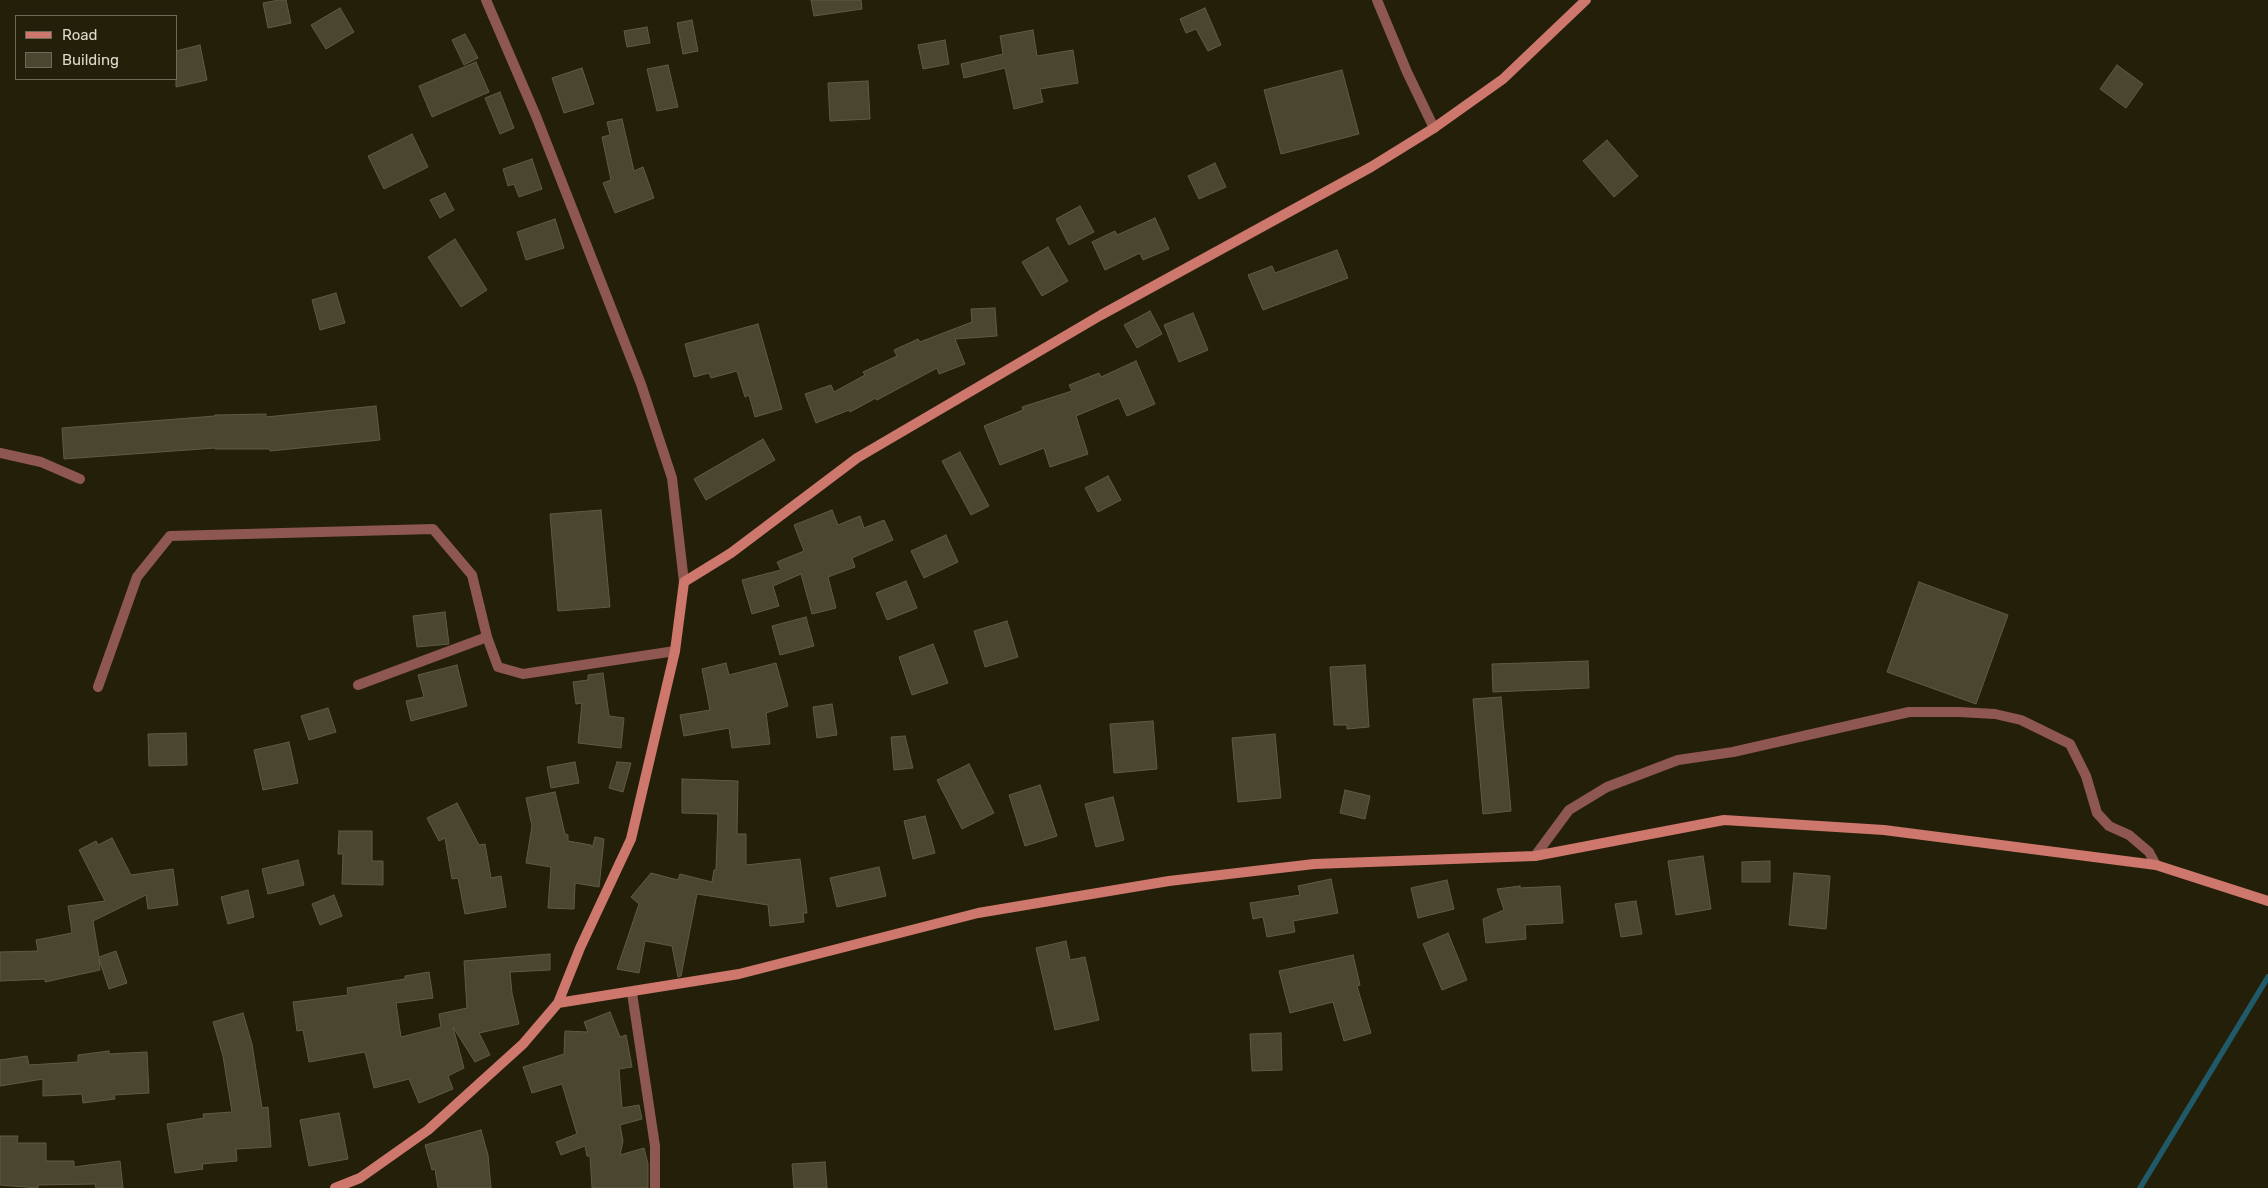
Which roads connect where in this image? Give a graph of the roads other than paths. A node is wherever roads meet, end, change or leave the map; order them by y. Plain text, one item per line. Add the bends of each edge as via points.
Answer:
1 (486, 0) edge
2 (1377, 0) edge
3 (1586, 0) edge
4 (1434, 128) junction
5 (0, 452) edge
6 (80, 479) dead end
7 (684, 582) junction
8 (487, 637) junction
9 (675, 651) junction
10 (358, 685) dead end
11 (98, 687) dead end
12 (1535, 856) junction
13 (2160, 865) junction
14 (2268, 902) edge
15 (632, 993) junction
16 (558, 1003) junction
17 (335, 1188) edge
18 (655, 1188) edge

1 - 7 street via 536,116 641,384 672,478
2 - 4 street
3 - 4 street via 1503,80
4 - 7 street via 1371,167 1101,315 857,458 731,553
5 - 6 street via 40,462
7 - 9 street
8 - 9 street via 498,667 523,674
8 - 10 street
8 - 11 street via 472,575 433,529 170,536 137,577
9 - 16 street via 631,839
12 - 13 street via 1724,820 1884,830
12 - 13 street via 1569,810 1607,787 1678,760 1733,752 1909,712 1959,712 1995,714 2021,720 2070,744 2086,776 2096,813 2109,826 2129,835
12 - 15 street via 1314,864 1169,881 978,913 739,974
13 - 14 street
15 - 16 street
15 - 18 street via 654,1146
16 - 17 street via 523,1044 428,1130 360,1178

